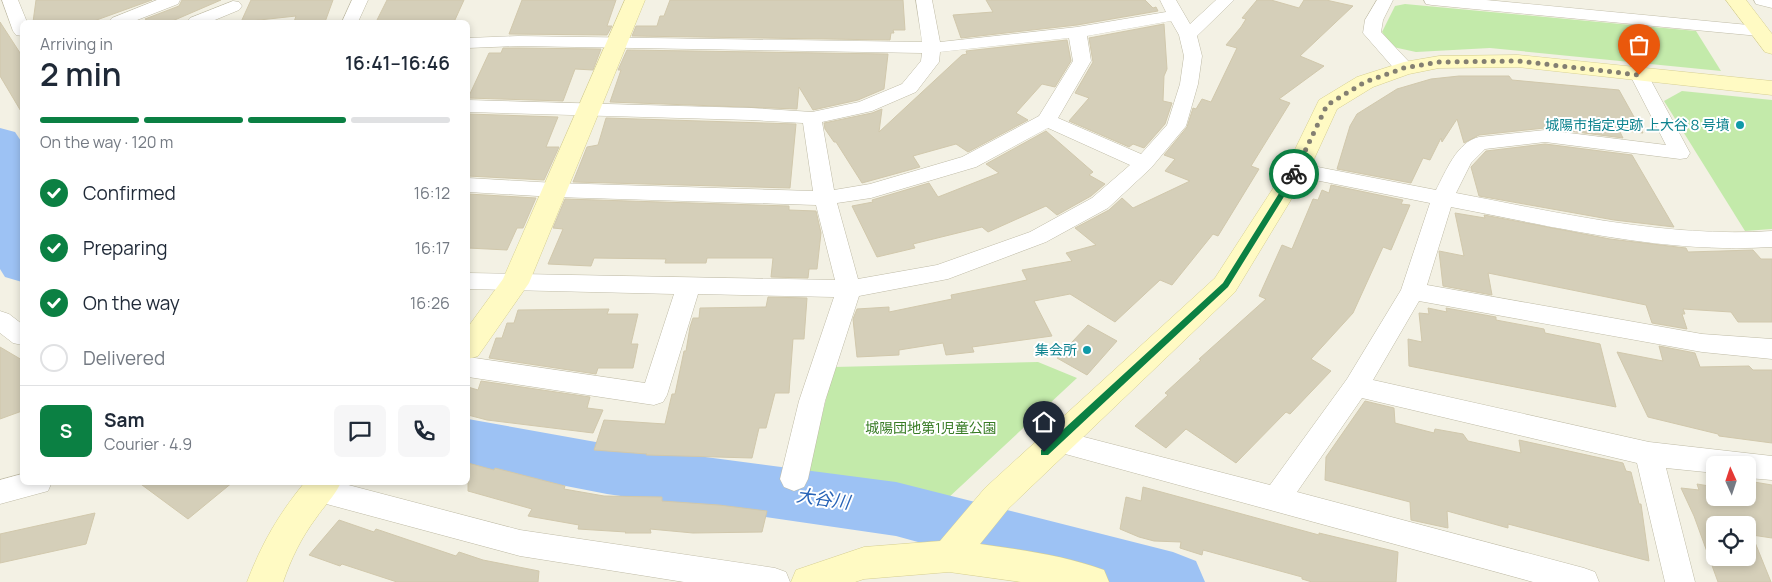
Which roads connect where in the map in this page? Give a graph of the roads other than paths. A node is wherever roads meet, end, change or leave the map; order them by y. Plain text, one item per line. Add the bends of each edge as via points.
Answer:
1 (10, 0) edge
2 (172, 0) edge
3 (360, 0) edge
4 (635, 0) edge
5 (924, 0) edge
6 (1226, 0) edge
7 (1385, 0) edge
8 (1432, 0) edge
9 (1736, 0) edge
10 (1762, 0) edge
11 (1772, 3) edge
12 (1172, 7) edge
13 (1579, 7) edge
14 (232, 10) edge
15 (123, 20) edge
16 (202, 20) edge
17 (351, 20) edge
18 (20, 26) edge
19 (1759, 31) junction
20 (1077, 32) junction
21 (1188, 35) junction
22 (470, 43) edge
23 (616, 44) junction
24 (932, 48) junction
25 (1772, 48) edge
26 (1404, 68) junction
27 (1639, 75) junction
28 (1772, 88) edge
29 (470, 106) edge
30 (589, 110) junction
31 (812, 118) junction
32 (1047, 120) junction
33 (1144, 164) junction
34 (1297, 170) junction
35 (470, 185) edge
36 (554, 190) junction
37 (825, 198) junction
38 (1442, 199) junction
39 (1772, 239) edge
40 (470, 281) edge
41 (515, 283) junction
42 (688, 287) junction
43 (849, 289) junction
44 (1413, 291) junction
45 (0, 320) edge
46 (20, 335) edge
47 (470, 345) edge
48 (1772, 349) edge
49 (470, 368) edge
50 (1356, 386) junction
51 (1056, 441) junction
52 (1649, 454) junction
53 (1706, 461) edge
54 (1756, 467) edge
55 (1772, 468) edge
56 (794, 480) dead end
57 (27, 485) edge
58 (322, 486) edge
59 (0, 492) edge
60 (1276, 499) junction
61 (955, 549) junction
62 (265, 582) edge
63 (775, 582) edge
64 (809, 582) edge
65 (1092, 582) edge
66 (1584, 582) edge
67 (1680, 582) edge

1 - 18 street
2 - 15 street
3 - 17 street
4 - 23 street
5 - 24 street
6 - 21 street
7 - 26 street via 1374,20 1372,33
8 - 13 street
9 - 19 street
10 - 11 street
12 - 20 street
12 - 21 street
13 - 19 street
14 - 16 street
19 - 25 street
20 - 24 street
20 - 32 street via 1082,61
21 - 33 street via 1193,56 1189,84 1176,126
22 - 23 street
23 - 24 street
23 - 30 street
24 - 31 street via 930,62 909,88 865,107
26 - 27 street via 1439,62 1518,61
26 - 34 street via 1365,82 1327,105
27 - 28 street
27 - 38 street via 1680,153 1545,136 1479,142 1462,160
29 - 30 street
30 - 31 street
30 - 36 street
31 - 37 street
32 - 33 street
32 - 37 street via 969,162 871,191
33 - 43 street via 1100,202 1038,237 940,273
34 - 38 street
34 - 51 street via 1226,285
35 - 36 street
36 - 37 street
36 - 41 street
37 - 43 street
38 - 39 street via 1651,235 1742,242
38 - 44 street
40 - 41 street
41 - 42 street
41 - 47 street
42 - 43 street
42 - 49 street via 654,394
43 - 56 street via 812,400
44 - 48 street via 1702,342
44 - 50 street
45 - 46 street
50 - 52 street
50 - 60 street
51 - 60 street
51 - 61 street via 997,498
52 - 53 street
52 - 67 street
54 - 55 street
57 - 59 street
58 - 62 street via 277,550
58 - 63 street via 520,543
60 - 66 street
61 - 64 street via 864,563
61 - 65 street

